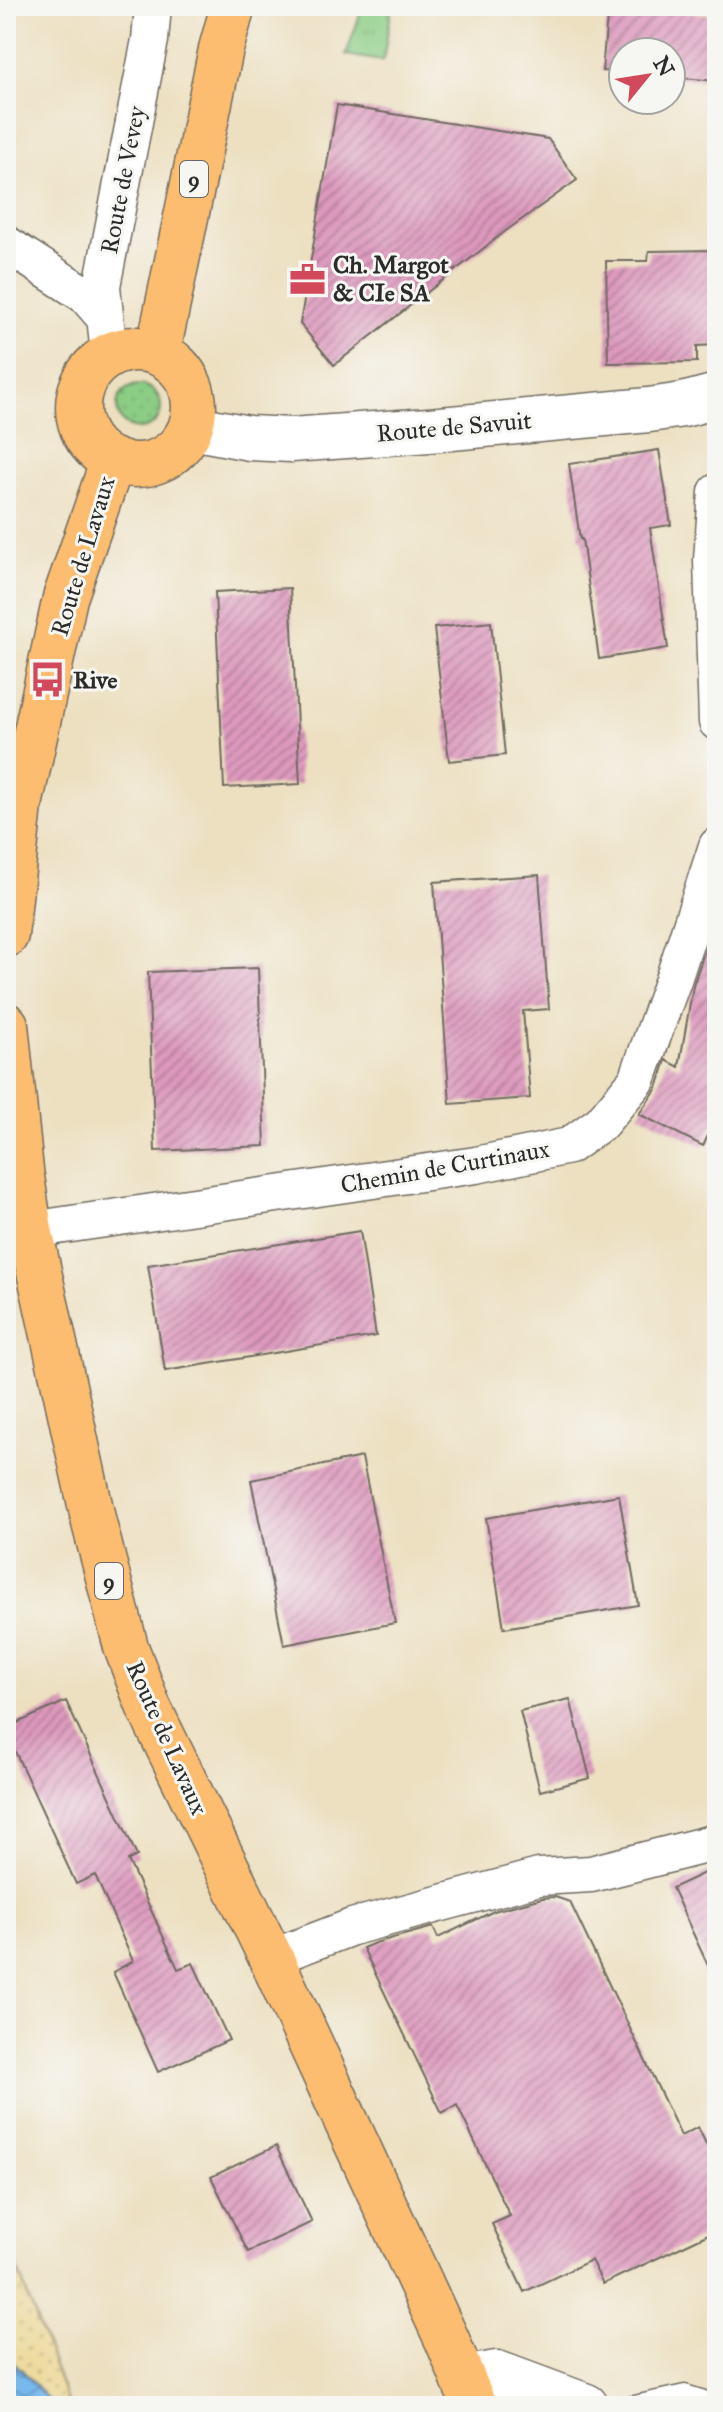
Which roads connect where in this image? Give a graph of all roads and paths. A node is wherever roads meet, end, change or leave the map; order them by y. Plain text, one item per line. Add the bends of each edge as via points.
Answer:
1 (153, 6) edge
2 (233, 6) edge
3 (6, 244) edge
4 (107, 336) junction
5 (158, 352) junction
6 (717, 396) edge
7 (191, 427) junction
8 (113, 460) junction
9 (717, 492) edge
10 (717, 722) edge
11 (717, 846) edge
12 (6, 935) edge
13 (6, 1025) edge
14 (30, 1230) junction
15 (717, 1840) edge
16 (271, 1958) junction
17 (469, 2392) edge
18 (717, 2404) edge
19 (586, 2406) edge
20 (630, 2406) edge

1 - 4 street, Route de Vevey via 102,286
2 - 5 main road, 9
3 - 4 street via 85,295
4 - 5 main road via 125,349
4 - 8 main road via 78,399 85,435
5 - 7 main road via 186,375 194,400
6 - 7 street, Route de Savuit via 649,410 291,440
7 - 8 main road via 182,444 159,460 131,465
8 - 12 main road, Route de Lavaux via 65,598 20,805
9 - 10 street via 712,560
11 - 14 street, Chemin de Curtinaux via 637,1080 601,1123 569,1146 476,1165
13 - 14 main road, Route de Lavaux / 9
14 - 16 main road, Route de Lavaux / 9 via 126,1647 149,1708
15 - 16 street via 591,1874 539,1877 352,1927
16 - 17 main road, Route de Lavaux / 9
17 - 19 street via 497,2373
18 - 20 lane via 685,2394

